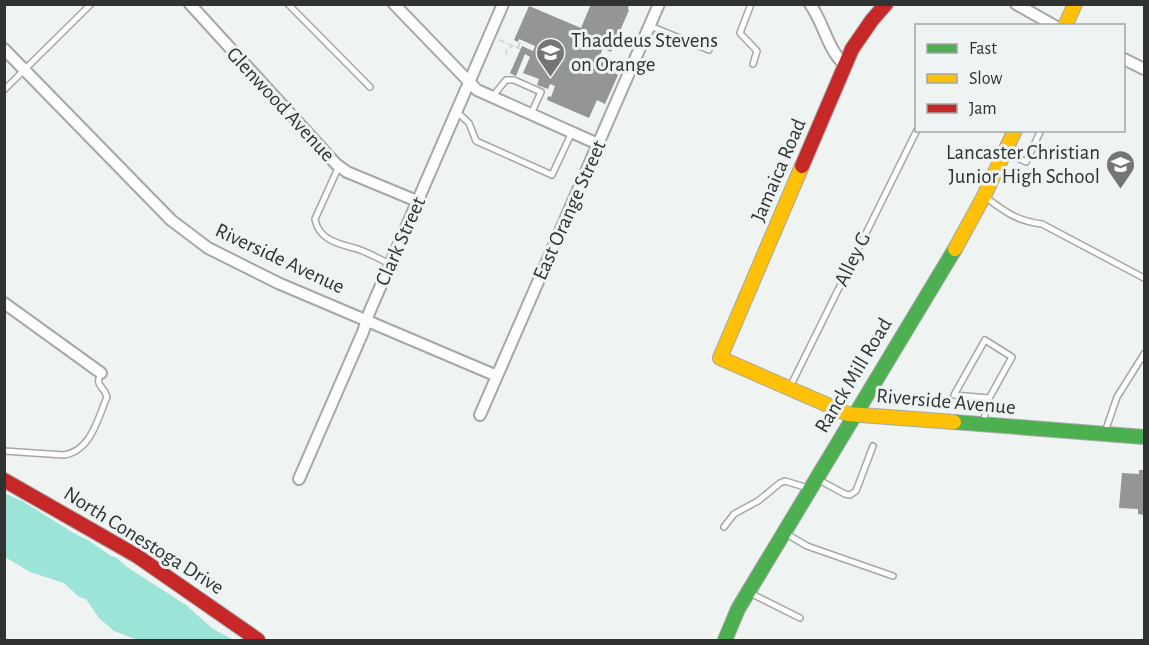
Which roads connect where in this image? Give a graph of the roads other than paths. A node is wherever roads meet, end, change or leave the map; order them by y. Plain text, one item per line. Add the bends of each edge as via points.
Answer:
1 (91, 4) edge
2 (190, 4) edge
3 (288, 4) edge
4 (394, 4) edge
5 (503, 4) edge
6 (660, 4) edge
7 (751, 4) edge
8 (810, 4) edge
9 (886, 4) edge
10 (1016, 4) edge
11 (1075, 4) edge
12 (1051, 24) edge
13 (1066, 24) edge
14 (650, 26) junction
15 (4, 49) edge
16 (709, 50) dead end
17 (1125, 60) edge
18 (753, 64) dead end
19 (845, 65) junction
20 (24, 69) junction
21 (1144, 69) edge
22 (469, 82) junction
23 (370, 87) dead end
24 (4, 90) edge
25 (492, 97) junction
26 (456, 111) junction
27 (531, 114) junction
28 (572, 132) junction
29 (916, 132) edge
30 (1014, 132) edge
31 (1040, 132) edge
32 (598, 144) junction
33 (1005, 152) junction
34 (339, 166) junction
35 (984, 196) junction
36 (417, 201) junction
37 (390, 264) junction
38 (1144, 278) edge
39 (4, 303) edge
40 (366, 321) junction
41 (1144, 354) edge
42 (720, 358) joint
43 (100, 373) joint
44 (497, 376) junction
45 (789, 389) junction
46 (989, 398) junction
47 (854, 414) junction
48 (480, 416) dead end
49 (984, 425) junction
50 (1104, 434) junction
51 (1144, 437) edge
52 (873, 446) dead end
53 (4, 451) edge
54 (299, 479) dead end
55 (4, 480) edge
56 (813, 483) junction
57 (724, 527) dead end
58 (783, 533) junction
59 (893, 576) dead end
60 (748, 592) junction
61 (800, 618) dead end
62 (258, 640) edge
63 (725, 640) edge

1 - 20 lane
2 - 34 street, Glenwood Avenue
3 - 23 lane
4 - 22 street
5 - 22 street, Clark Street
6 - 14 street, East Orange Street
7 - 18 lane via 740,33 757,51
8 - 19 street via 830,45
9 - 19 street, Jamaica Road via 861,33
10 - 12 street
11 - 13 street
14 - 16 lane
14 - 32 street, East Orange Street
15 - 20 street, Riverside Avenue
17 - 21 street
19 - 42 street, Jamaica Road
20 - 24 lane
20 - 40 street, Riverside Avenue via 188,234 230,261
22 - 25 street
22 - 26 street, Clark Street
25 - 27 street
25 - 27 lane via 506,80 514,80 541,92
26 - 28 lane via 469,123 476,141 552,175
26 - 36 street, Clark Street
27 - 28 street
28 - 32 street
29 - 45 lane, Alley G
30 - 33 street, Ranck Mill Road
31 - 33 lane via 1026,162
32 - 44 street, East Orange Street
33 - 35 street, Ranck Mill Road
34 - 36 street, Glenwood Avenue
34 - 37 lane via 315,219 316,227 329,240
35 - 38 lane via 1014,218 1042,224
35 - 47 street, Ranck Mill Road
36 - 37 street, Clark Street
37 - 40 street, Clark Street
39 - 43 street
40 - 44 street, Riverside Avenue
40 - 54 street, Clark Street
41 - 50 lane via 1117,397
42 - 45 street, Riverside Avenue
43 - 53 lane via 98,383 107,397 84,445 64,455
44 - 48 street, East Orange Street
45 - 47 street, Riverside Avenue
46 - 46 lane via 1012,357 985,340 954,395
46 - 49 lane
47 - 49 street, Riverside Avenue
47 - 56 street, Ranck Mill Road
49 - 50 street, Riverside Avenue
50 - 51 street, Riverside Avenue
52 - 56 lane via 853,494
55 - 62 street, North Conestoga Drive via 137,556
56 - 57 lane via 780,483 734,514
56 - 58 street, Ranck Mill Road
58 - 59 lane via 807,546
58 - 60 street, Ranck Mill Road
60 - 61 lane
60 - 63 street, Ranck Mill Road

